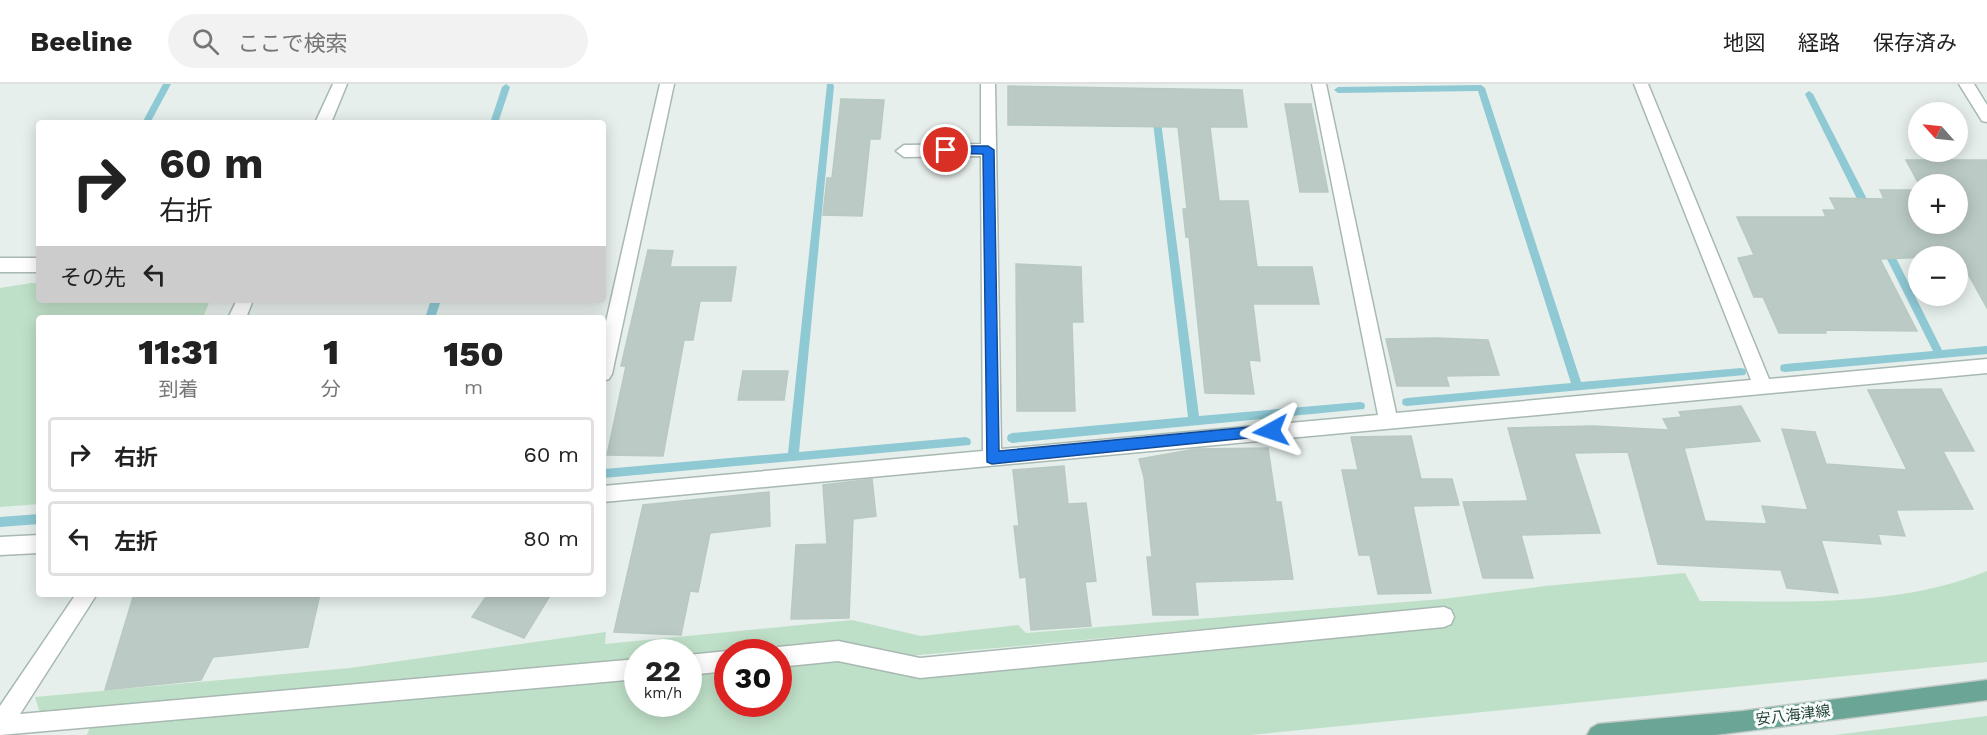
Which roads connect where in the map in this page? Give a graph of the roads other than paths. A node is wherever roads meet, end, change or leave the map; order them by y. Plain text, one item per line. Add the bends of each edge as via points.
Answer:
1 (340, 84) edge
2 (668, 84) edge
3 (988, 84) edge
4 (1319, 84) edge
5 (1641, 84) edge
6 (1966, 84) edge
7 (1987, 117) edge
8 (324, 120) edge
9 (988, 150) junction
10 (904, 151) dead end
11 (0, 265) edge
12 (36, 265) edge
13 (606, 361) edge
14 (1987, 366) edge
15 (1763, 387) junction
16 (1388, 420) junction
17 (992, 458) junction
18 (606, 494) edge
19 (36, 544) edge
20 (0, 546) edge
21 (85, 597) edge
22 (1444, 617) dead end
23 (792, 656) edge
24 (624, 670) edge
25 (1987, 690) edge
26 (0, 726) edge
27 (1598, 735) edge

1 - 8 street
2 - 13 street
3 - 9 street
4 - 16 street
5 - 15 street
6 - 7 street
9 - 10 street
9 - 17 street
11 - 12 street
14 - 15 street
15 - 16 street
16 - 17 street
17 - 18 street
19 - 20 street
21 - 26 street
22 - 23 street via 920,668 838,651
24 - 26 street
25 - 27 main road, 安八海津線 via 1743,722

